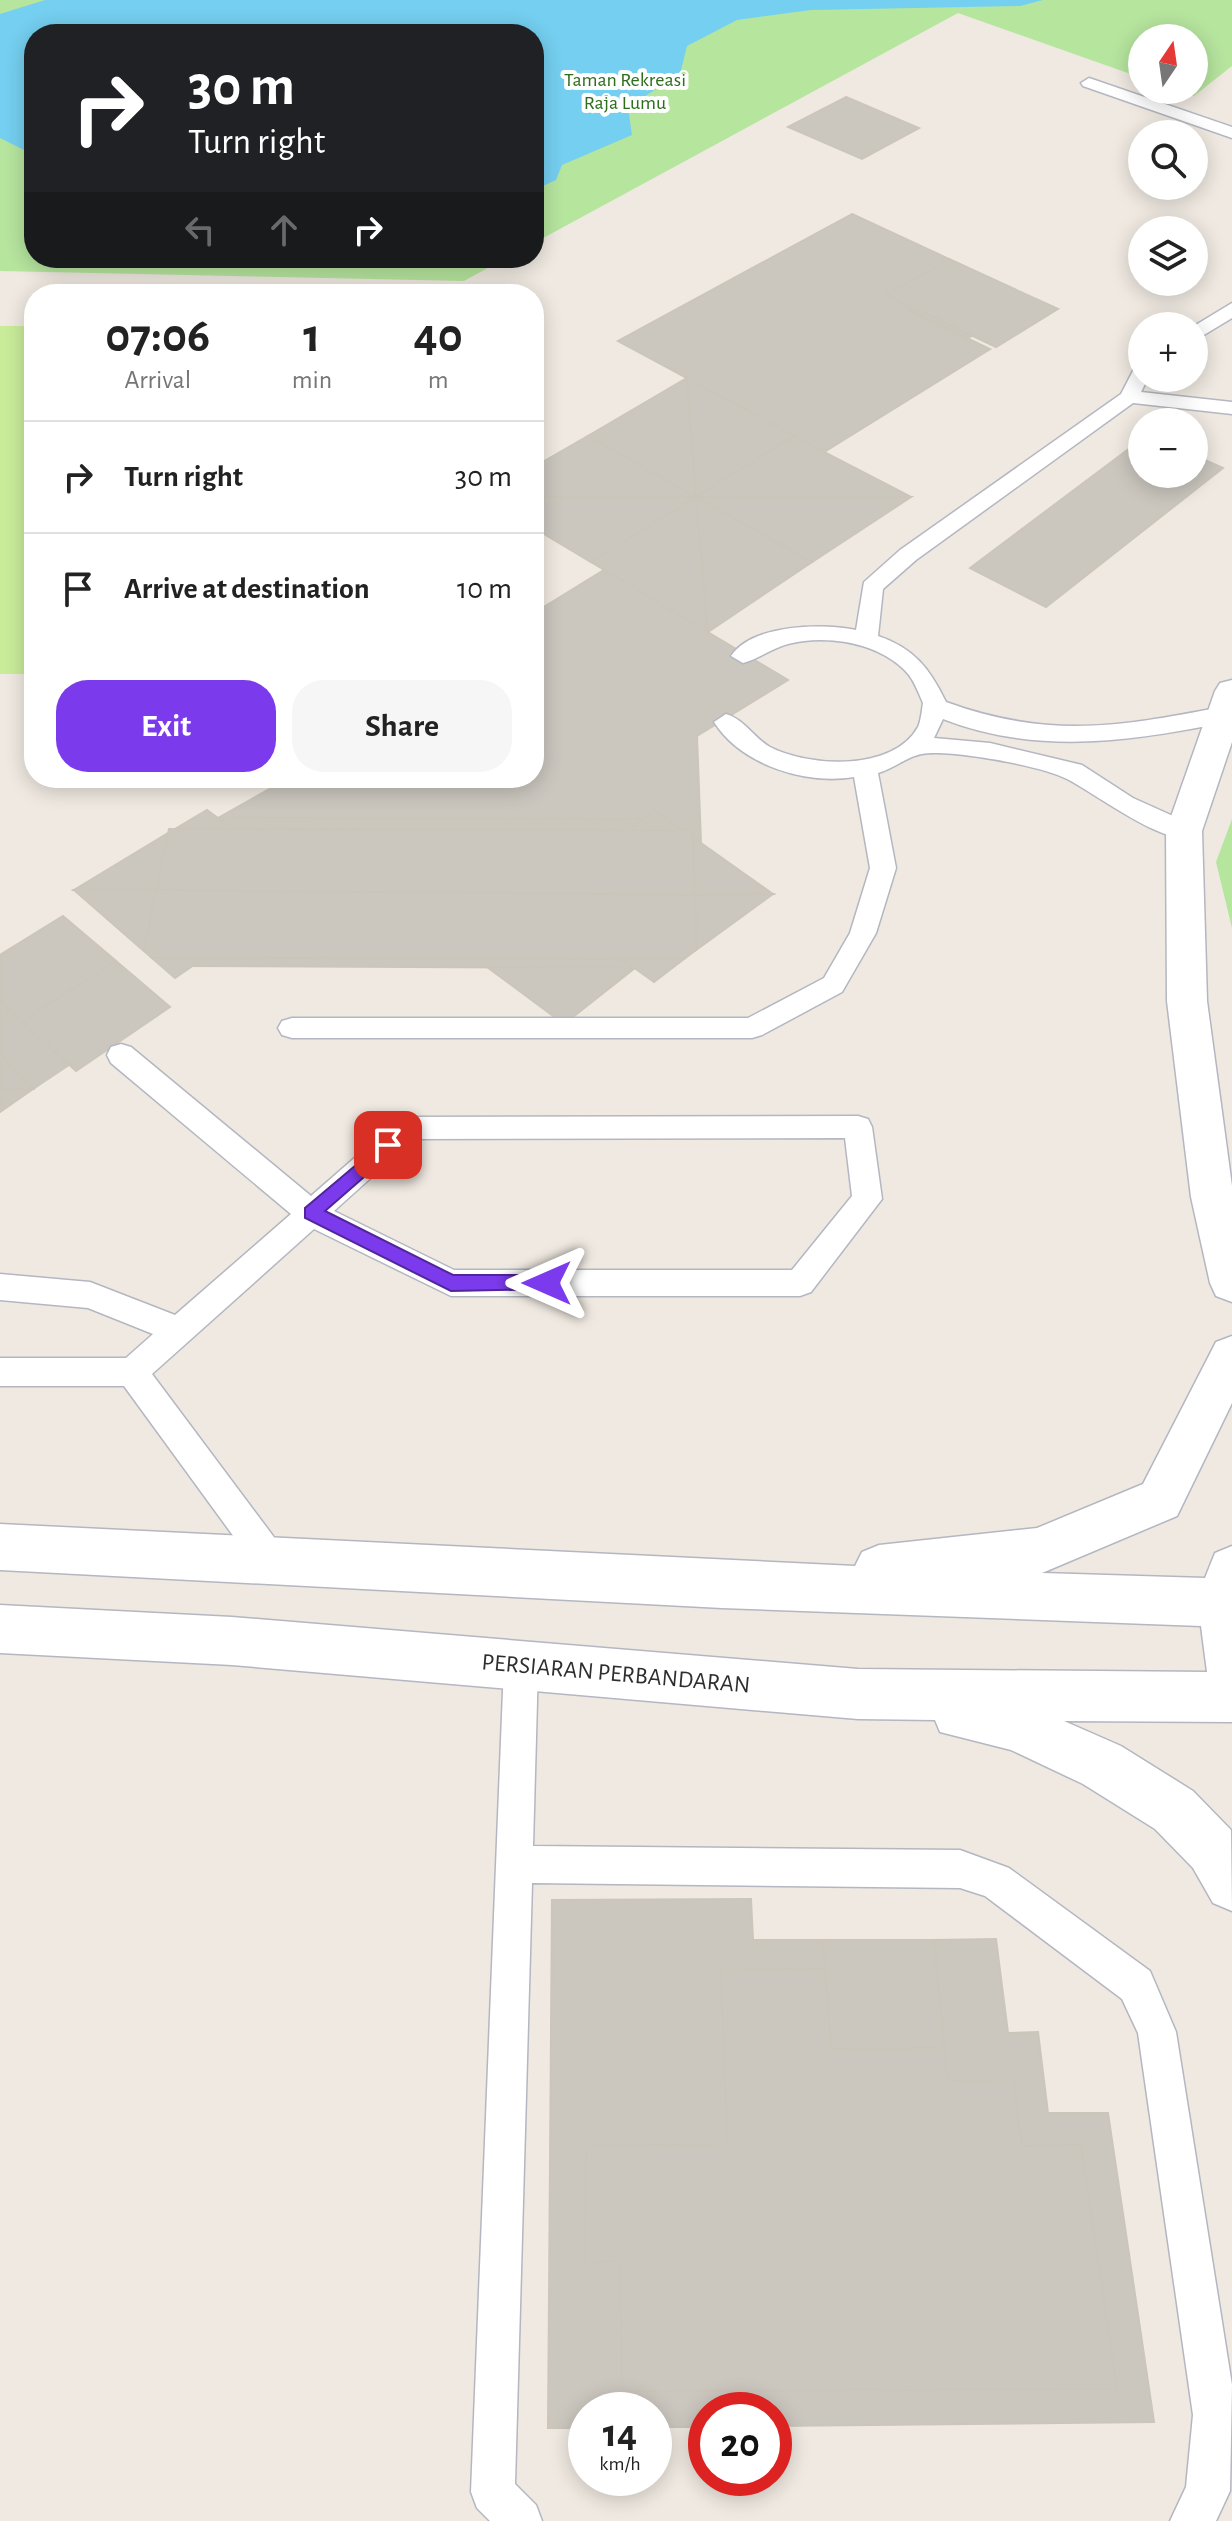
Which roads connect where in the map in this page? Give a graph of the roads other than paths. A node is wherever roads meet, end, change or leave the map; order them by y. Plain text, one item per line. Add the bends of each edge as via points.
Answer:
1 (1089, 83) dead end
2 (1232, 133) edge
3 (1232, 309) edge
4 (1208, 325) edge
5 (1132, 392) edge
6 (1129, 397) junction
7 (1232, 408) edge
8 (866, 639) junction
9 (743, 656) dead end
10 (1227, 703) edge
11 (933, 706) junction
12 (726, 722) dead end
13 (915, 745) junction
14 (865, 770) junction
15 (1184, 831) junction
16 (292, 1028) dead end
17 (121, 1055) dead end
18 (311, 1213) junction
19 (1232, 1283) edge
20 (0, 1287) edge
21 (179, 1331) junction
22 (1232, 1356) edge
23 (0, 1372) edge
24 (132, 1372) junction
25 (0, 1547) edge
26 (273, 1563) junction
27 (722, 1585) junction
28 (1229, 1592) edge
29 (0, 1629) edge
30 (521, 1665) junction
31 (1232, 1671) edge
32 (858, 1694) junction
33 (1232, 1697) edge
34 (514, 1864) junction
35 (1232, 1884) edge
36 (520, 2521) edge
37 (1192, 2521) edge

1 - 2 lane
3 - 4 lane
5 - 6 lane
6 - 7 lane
6 - 8 lane via 908,555 872,587
8 - 9 lane via 799,634 767,642
8 - 11 lane via 914,667 931,692
10 - 11 lane via 1136,732 1082,737 996,728
10 - 15 main road
11 - 13 lane via 929,727
12 - 14 lane via 758,753 782,764 837,773
13 - 14 lane
13 - 15 lane via 990,751 1073,771 1124,804
14 - 16 lane via 883,868 863,933 833,985 752,1028
15 - 19 main road via 1187,1001 1212,1197
17 - 18 lane
18 - 18 lane via 451,1283 800,1283 867,1199 858,1127 408,1128
18 - 21 lane
20 - 21 lane via 90,1295
21 - 24 lane
22 - 27 main road via 1160,1500 1146,1508 1039,1551
23 - 24 lane
24 - 26 lane
25 - 26 main road
26 - 27 main road
27 - 28 main road
28 - 31 main road
29 - 30 main road, PERSIARAN PERBANDARAN via 232,1641
30 - 32 main road, PERSIARAN PERBANDARAN
30 - 34 lane
32 - 33 main road, PERSIARAN PERBANDARAN
32 - 35 main road via 1015,1725 1102,1765 1174,1810 1212,1849
34 - 36 lane via 493,2492
34 - 37 lane via 960,1869 996,1881 1136,1985 1157,2032 1215,2415 1208,2491

